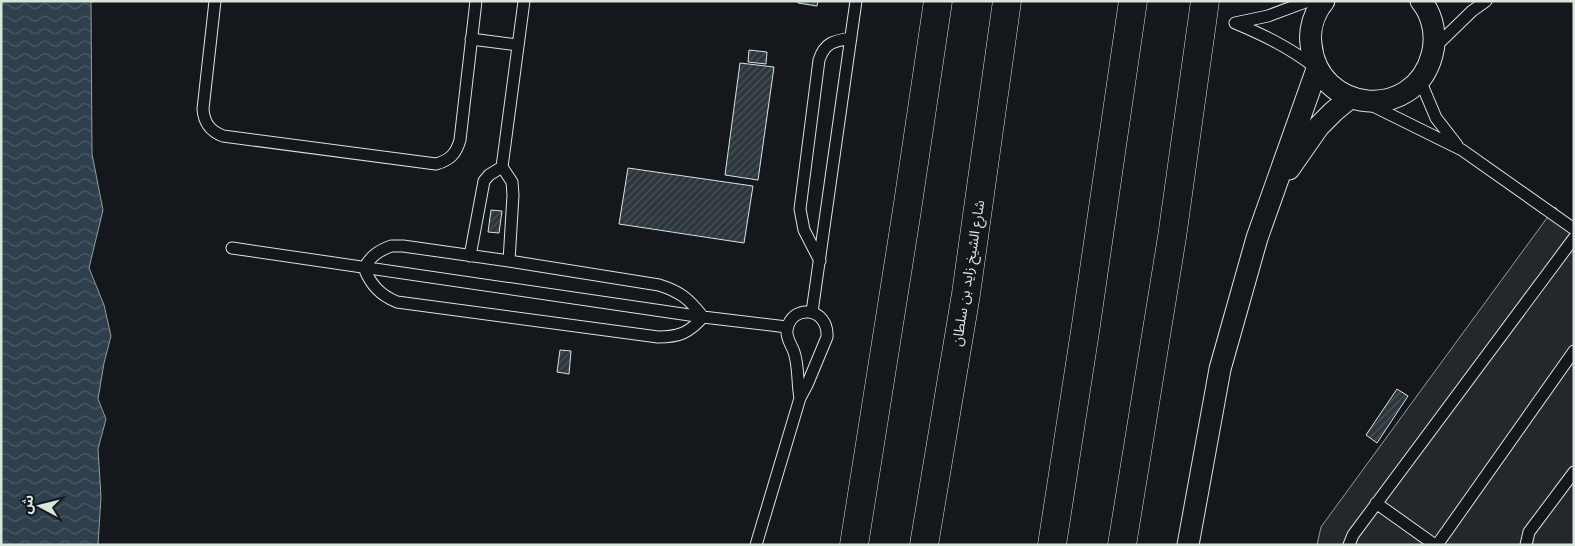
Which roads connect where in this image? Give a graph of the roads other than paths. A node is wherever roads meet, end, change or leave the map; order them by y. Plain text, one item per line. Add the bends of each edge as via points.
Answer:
1 (215, 1) edge
2 (476, 1) edge
3 (524, 1) edge
4 (856, 1) edge
5 (938, 1) edge
6 (1007, 1) edge
7 (1133, 1) edge
8 (1205, 1) edge
9 (1308, 1) edge
10 (1324, 1) edge
11 (1421, 1) edge
12 (1486, 1) edge
13 (852, 38) junction
14 (472, 39) junction
15 (518, 45) junction
16 (1434, 49) junction
17 (1317, 69) junction
18 (1420, 80) junction
19 (1357, 99) junction
20 (1462, 150) junction
21 (502, 167) junction
22 (1275, 190) junction
23 (1574, 229) edge
24 (1574, 238) edge
25 (232, 248) dead end
26 (470, 256) junction
27 (509, 260) junction
28 (820, 261) junction
29 (364, 268) junction
30 (812, 312) junction
31 (703, 317) junction
32 (787, 327) junction
33 (1574, 351) edge
34 (800, 398) junction
35 (1574, 472) edge
36 (1376, 503) junction
37 (756, 545) edge
38 (854, 545) edge
39 (924, 545) edge
40 (1052, 545) edge
41 (1122, 545) edge
42 (1188, 545) edge
43 (1350, 545) edge
44 (1436, 545) edge
45 (1526, 545) edge

1 - 14 lane via 203,109 205,122 223,136 436,164 445,161 453,156 460,140
2 - 14 lane
3 - 15 lane
4 - 13 lane
5 - 38 highway
6 - 39 highway, شارع الشيخ زايد بن سلطان via 966,294
7 - 40 highway
8 - 41 highway via 1172,237
9 - 17 lane via 1235,24 1294,51
10 - 17 street via 1313,20 1310,36
11 - 16 street via 1431,18
12 - 16 lane
13 - 28 lane
13 - 28 lane via 828,44 819,60 800,209 804,230
14 - 15 lane
15 - 21 lane
16 - 18 street
17 - 19 street via 1344,96
17 - 22 street
18 - 19 street via 1394,98 1378,102
18 - 20 lane via 1436,118
19 - 20 lane
19 - 22 street via 1333,112 1319,126
20 - 23 lane
21 - 26 lane via 484,181
21 - 27 lane via 512,182 513,195
22 - 42 street via 1257,238 1220,369
24 - 36 lane
25 - 29 lane
26 - 27 lane
26 - 29 lane via 391,246 370,258
27 - 31 lane via 659,285 677,291 692,302
28 - 30 lane
29 - 31 lane
29 - 31 lane via 373,286 398,302 658,337 683,334
30 - 32 lane via 797,314
30 - 34 lane via 825,322 827,337
31 - 32 lane
32 - 34 lane via 796,362
33 - 44 lane
34 - 37 lane
35 - 45 lane via 1529,532
36 - 43 lane via 1353,535
36 - 44 lane

